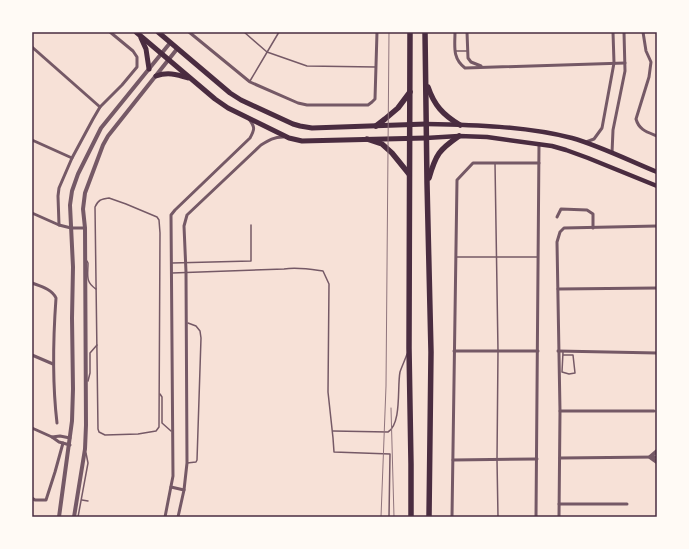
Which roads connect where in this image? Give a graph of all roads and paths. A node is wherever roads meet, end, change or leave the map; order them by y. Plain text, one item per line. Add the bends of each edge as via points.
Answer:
1 (110, 32) edge
2 (158, 32) edge
3 (191, 32) edge
4 (244, 32) edge
5 (278, 32) edge
6 (377, 32) edge
7 (410, 32) edge
8 (425, 32) edge
9 (455, 32) edge
10 (467, 32) edge
11 (613, 32) edge
12 (624, 32) edge
13 (643, 32) edge
14 (138, 33) edge
15 (170, 43) junction
16 (32, 47) edge
17 (177, 49) junction
18 (455, 51) junction
19 (467, 51) junction
20 (267, 52) junction
21 (161, 53) junction
22 (168, 59) junction
23 (651, 62) junction
24 (614, 63) junction
25 (625, 63) junction
26 (657, 65) edge
27 (376, 67) junction
28 (483, 67) junction
29 (149, 69) junction
30 (156, 76) junction
31 (191, 78) junction
32 (426, 81) junction
33 (250, 82) junction
34 (410, 92) junction
35 (100, 107) junction
36 (248, 118) junction
37 (410, 124) junction
38 (426, 124) junction
39 (460, 125) junction
40 (376, 126) junction
41 (459, 136) junction
42 (657, 136) edge
43 (289, 138) junction
44 (367, 138) junction
45 (410, 138) junction
46 (426, 138) junction
47 (32, 140) edge
48 (586, 142) junction
49 (539, 144) junction
50 (612, 153) junction
51 (72, 158) junction
52 (495, 163) junction
53 (539, 163) junction
54 (657, 172) edge
55 (409, 175) junction
56 (427, 183) junction
57 (657, 186) edge
58 (32, 213) edge
59 (558, 217) dead end
60 (59, 225) junction
61 (252, 225) dead end
62 (657, 226) edge
63 (71, 228) junction
64 (85, 228) junction
65 (593, 228) junction
66 (456, 257) junction
67 (497, 257) junction
68 (538, 257) junction
69 (85, 258) junction
70 (186, 262) junction
71 (172, 263) junction
72 (172, 272) junction
73 (186, 272) junction
74 (32, 283) edge
75 (96, 288) junction
76 (657, 288) edge
77 (558, 289) junction
78 (186, 322) junction
79 (96, 345) junction
80 (409, 348) junction
81 (454, 351) junction
82 (498, 351) junction
83 (538, 351) junction
84 (558, 351) junction
85 (657, 352) edge
86 (563, 353) junction
87 (32, 355) edge
88 (53, 364) junction
89 (85, 386) junction
90 (159, 392) junction
91 (560, 411) junction
92 (654, 411) dead end
93 (56, 423) dead end
94 (32, 428) edge
95 (332, 431) junction
96 (173, 432) junction
97 (52, 437) junction
98 (70, 438) junction
99 (63, 443) junction
100 (70, 445) junction
101 (85, 449) junction
102 (657, 451) edge
103 (650, 457) junction
104 (657, 457) edge
105 (560, 458) junction
106 (453, 460) junction
107 (497, 460) junction
108 (537, 460) junction
109 (657, 462) edge
110 (187, 463) junction
111 (171, 487) junction
112 (184, 490) junction
113 (32, 498) edge
114 (82, 500) junction
115 (88, 501) dead end
116 (559, 504) junction
117 (627, 504) dead end
118 (59, 517) edge
119 (74, 517) edge
120 (78, 517) edge
121 (165, 517) edge
122 (178, 517) edge
123 (389, 517) edge
124 (411, 517) edge
125 (429, 517) edge
126 (452, 517) edge
127 (498, 517) edge
128 (536, 517) edge
129 (559, 517) edge

1 - 35 street via 137,57 137,67
2 - 15 main road
3 - 33 street
4 - 20 lane
5 - 20 lane
6 - 27 street
7 - 34 highway
8 - 32 highway
9 - 18 street
10 - 19 street
11 - 24 street
12 - 25 street
13 - 23 street
14 - 21 main road
14 - 29 main road via 146,49
15 - 17 main road
15 - 21 street
16 - 35 street
17 - 22 street
17 - 40 main road via 230,93 294,124 312,128
18 - 19 lane
18 - 28 street via 458,62 465,68
19 - 28 street via 471,62
20 - 27 lane via 307,66
20 - 33 lane
21 - 22 main road
21 - 29 street
22 - 30 street
22 - 31 main road
23 - 26 street
23 - 42 street via 636,119 642,130
24 - 25 street
24 - 28 street
24 - 48 street via 602,128 594,139
25 - 50 street via 613,130
27 - 33 street via 375,99 368,105 307,106
29 - 63 street via 101,128 78,174 70,205
30 - 31 main road via 173,73
30 - 64 street via 103,145 85,193
31 - 36 main road via 215,99
32 - 38 highway
32 - 39 highway via 442,112
34 - 37 highway
34 - 40 highway via 398,108
35 - 51 street
36 - 43 main road
36 - 71 street via 254,130 250,138 171,215
37 - 38 main road
37 - 40 main road
37 - 45 highway
38 - 39 main road
38 - 46 highway
39 - 48 main road via 535,131
41 - 46 main road
41 - 49 main road
41 - 56 highway via 440,150
43 - 44 main road
43 - 70 street via 276,137 261,145 187,215 184,226
44 - 45 main road
44 - 55 highway via 382,144
45 - 46 main road
45 - 55 highway
46 - 56 highway
47 - 51 street
48 - 50 main road
49 - 53 street
49 - 57 main road via 566,150
50 - 54 main road
51 - 60 street via 58,196
52 - 53 street
52 - 66 street via 473,162 457,180
52 - 67 lane
53 - 68 street
55 - 80 highway
56 - 125 highway via 431,352
58 - 60 street
59 - 65 street via 561,209 588,210 593,214
60 - 63 street
61 - 70 lane via 251,261
62 - 65 street
63 - 64 street
63 - 98 street via 73,389
64 - 69 street
65 - 77 street via 564,228 560,232
66 - 67 lane
66 - 81 street
67 - 68 lane
67 - 82 lane
68 - 83 street
69 - 75 lane via 88,263 88,282
69 - 89 street
70 - 71 lane
70 - 73 street
71 - 72 street
72 - 73 lane
72 - 96 street
73 - 78 street
73 - 95 lane via 295,268 323,271 329,284 328,392
74 - 88 street via 49,290 56,298
75 - 79 lane
75 - 90 lane via 94,207 97,202 109,198 157,216 160,233
76 - 77 street
77 - 84 street
78 - 110 street
78 - 110 lane via 196,326 201,338 197,460
79 - 89 lane via 90,353 90,373
79 - 90 lane via 100,432 105,435 116,435 156,431 159,427
80 - 95 lane via 400,371 396,420 392,429 388,432
80 - 124 highway
81 - 82 street
81 - 106 street
82 - 83 street
82 - 107 lane
83 - 108 street
84 - 86 street
84 - 91 street
85 - 86 street
86 - 86 lane via 562,372 575,373 573,355
87 - 88 street
88 - 93 street
89 - 101 street
90 - 96 lane via 162,397 162,423
91 - 92 street
91 - 105 street
94 - 97 street
95 - 123 lane via 334,452 390,454
96 - 111 street
97 - 98 street
97 - 99 street
98 - 100 street
99 - 100 street
99 - 113 street via 46,500
100 - 118 street
101 - 114 lane via 88,463
101 - 119 street
102 - 103 street
103 - 104 street
103 - 105 street
103 - 109 street
105 - 116 street
106 - 107 street
106 - 126 street
107 - 108 street
107 - 127 lane
108 - 128 street
110 - 112 street
111 - 112 street
111 - 121 street
112 - 122 street
114 - 115 lane
114 - 120 lane
116 - 117 street
116 - 129 street

